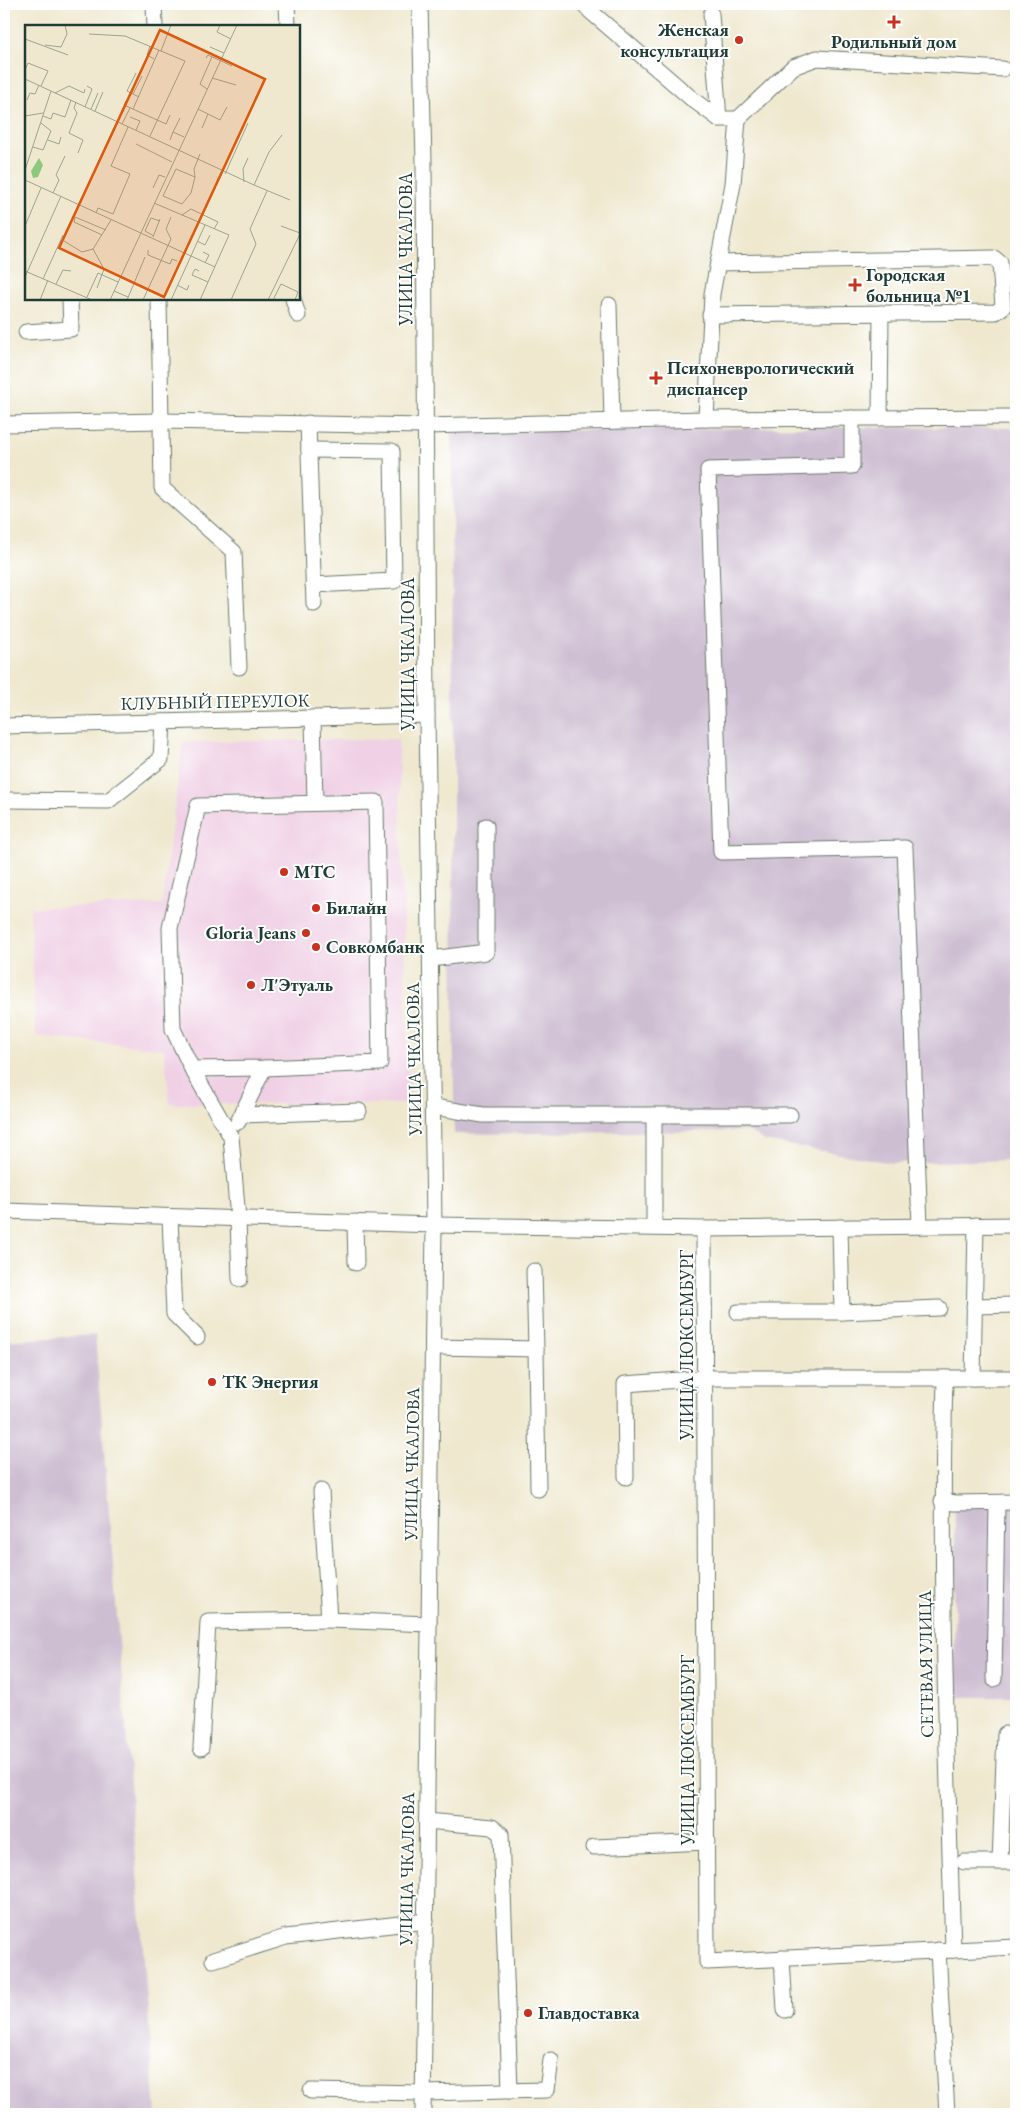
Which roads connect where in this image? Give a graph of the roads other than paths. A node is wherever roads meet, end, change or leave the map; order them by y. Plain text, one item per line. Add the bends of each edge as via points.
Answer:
1 (154, 4) edge
2 (287, 4) edge
3 (420, 4) edge
4 (584, 4) edge
5 (710, 14) dead end
6 (155, 25) edge
7 (288, 25) edge
8 (1003, 69) dead end
9 (719, 119) junction
10 (738, 119) junction
11 (718, 263) junction
12 (70, 300) edge
13 (159, 300) edge
14 (293, 300) edge
15 (609, 305) dead end
16 (881, 313) junction
17 (298, 315) dead end
18 (710, 315) junction
19 (26, 332) dead end
20 (1016, 417) edge
21 (852, 418) junction
22 (880, 418) junction
23 (706, 419) junction
24 (162, 420) junction
25 (612, 421) junction
26 (4, 424) edge
27 (308, 424) junction
28 (426, 426) junction
29 (309, 450) junction
30 (313, 585) junction
31 (314, 604) dead end
32 (239, 667) dead end
33 (427, 715) junction
34 (313, 718) junction
35 (163, 722) junction
36 (4, 726) edge
37 (4, 800) edge
38 (315, 803) junction
39 (486, 826) dead end
40 (431, 959) junction
41 (264, 1068) junction
42 (192, 1069) junction
43 (434, 1107) junction
44 (360, 1111) dead end
45 (242, 1115) junction
46 (654, 1115) junction
47 (790, 1115) dead end
48 (231, 1137) junction
49 (4, 1212) edge
50 (170, 1217) junction
51 (238, 1219) junction
52 (355, 1222) junction
53 (434, 1225) junction
54 (976, 1225) junction
55 (1016, 1225) edge
56 (920, 1226) junction
57 (654, 1227) junction
58 (840, 1227) junction
59 (704, 1229) junction
60 (356, 1263) dead end
61 (534, 1271) dead end
62 (240, 1279) dead end
63 (1016, 1305) edge
64 (974, 1306) junction
65 (939, 1308) dead end
66 (738, 1312) dead end
67 (842, 1312) junction
68 (197, 1337) dead end
69 (432, 1347) junction
70 (536, 1350) junction
71 (706, 1378) junction
72 (945, 1378) junction
73 (973, 1378) junction
74 (1016, 1378) edge
75 (626, 1477) dead end
76 (538, 1489) dead end
77 (321, 1491) dead end
78 (942, 1501) junction
79 (1016, 1502) edge
80 (997, 1503) junction
81 (329, 1620) junction
82 (429, 1624) junction
83 (994, 1679) dead end
84 (1005, 1734) dead end
85 (201, 1748) dead end
86 (427, 1821) junction
87 (707, 1842) junction
88 (594, 1847) dead end
89 (964, 1862) dead end
90 (1000, 1862) junction
91 (1016, 1862) edge
92 (426, 1921) junction
93 (1016, 1947) edge
94 (946, 1950) junction
95 (782, 1958) junction
96 (214, 1960) dead end
97 (784, 2010) dead end
98 (551, 2060) dead end
99 (311, 2091) dead end
100 (510, 2091) junction
101 (424, 2093) junction
102 (423, 2114) edge
103 (947, 2114) edge

1 - 6 street
2 - 7 street
3 - 28 street, УЛИЦА ЧКАЛОВА
4 - 9 street
5 - 9 street
8 - 10 street via 817,58 792,66
9 - 10 street
10 - 11 street via 733,184
11 - 16 street via 994,258 1000,263 1001,310
11 - 18 street
12 - 19 street via 71,329
13 - 24 street
14 - 17 street
15 - 25 street
16 - 18 street
16 - 22 street
18 - 23 street
20 - 22 street
21 - 22 street
21 - 23 street
21 - 56 street via 852,466 708,470 721,852 905,848
23 - 25 street
24 - 26 street
24 - 27 street
24 - 32 street via 162,488 234,552
25 - 28 street
27 - 28 street
27 - 29 street
28 - 33 street, УЛИЦА ЧКАЛОВА
29 - 30 street
29 - 30 street via 392,451 394,581
30 - 31 street
33 - 34 street, КЛУБНЫЙ ПЕРЕУЛОК
33 - 40 street, УЛИЦА ЧКАЛОВА
34 - 35 street, КЛУБНЫЙ ПЕРЕУЛОК
34 - 38 street
35 - 36 street, КЛУБНЫЙ ПЕРЕУЛОК
35 - 37 street via 161,759 108,801
38 - 41 street via 376,802 380,1063
38 - 42 street via 198,806 170,928 173,1029
39 - 40 street via 486,952
40 - 43 street, УЛИЦА ЧКАЛОВА
41 - 42 street
41 - 45 street
42 - 48 street
43 - 46 street via 483,1115
43 - 53 street, УЛИЦА ЧКАЛОВА
44 - 45 street
45 - 48 street
46 - 47 street
46 - 57 street
48 - 51 street
49 - 50 street, УЛИЦА ЛЮКСЕМБУРГ
50 - 51 street, УЛИЦА ЛЮКСЕМБУРГ
50 - 68 street via 174,1314
51 - 52 street, УЛИЦА ЛЮКСЕМБУРГ
51 - 62 street
52 - 53 street, УЛИЦА ЛЮКСЕМБУРГ
52 - 60 street
53 - 57 street, УЛИЦА ЛЮКСЕМБУРГ
53 - 69 street, УЛИЦА ЧКАЛОВА
54 - 55 street, УЛИЦА ЛЮКСЕМБУРГ
54 - 56 street, УЛИЦА ЛЮКСЕМБУРГ
54 - 64 street
56 - 58 street, УЛИЦА ЛЮКСЕМБУРГ
57 - 59 street, УЛИЦА ЛЮКСЕМБУРГ
58 - 59 street, УЛИЦА ЛЮКСЕМБУРГ
58 - 67 street
59 - 71 street, УЛИЦА ЛЮКСЕМБУРГ
61 - 70 street
63 - 64 street
64 - 73 street
65 - 67 street
66 - 67 street
69 - 70 street
69 - 82 street, УЛИЦА ЧКАЛОВА
70 - 76 street
71 - 72 street
71 - 75 street via 625,1384
71 - 87 street, УЛИЦА ЛЮКСЕМБУРГ
72 - 73 street
72 - 78 street, СЕТЕВАЯ УЛИЦА
73 - 74 street
77 - 81 street
78 - 80 street
78 - 94 street, СЕТЕВАЯ УЛИЦА
79 - 80 street
80 - 83 street
81 - 82 street
81 - 85 street via 208,1622
82 - 86 street, УЛИЦА ЧКАЛОВА
84 - 90 street
86 - 92 street, УЛИЦА ЧКАЛОВА
86 - 100 street via 492,1827 501,1834
87 - 88 street
87 - 95 street, УЛИЦА ЛЮКСЕМБУРГ via 707,1962
89 - 90 street
90 - 91 street
92 - 96 street via 286,1937
92 - 101 street, УЛИЦА ЧКАЛОВА
93 - 94 street, УЛИЦА ЛЮКСЕМБУРГ
94 - 95 street, УЛИЦА ЛЮКСЕМБУРГ
94 - 103 street, СЕТЕВАЯ УЛИЦА
95 - 97 street
98 - 100 street via 547,2090
99 - 101 street
100 - 101 street
101 - 102 street, УЛИЦА ЧКАЛОВА

